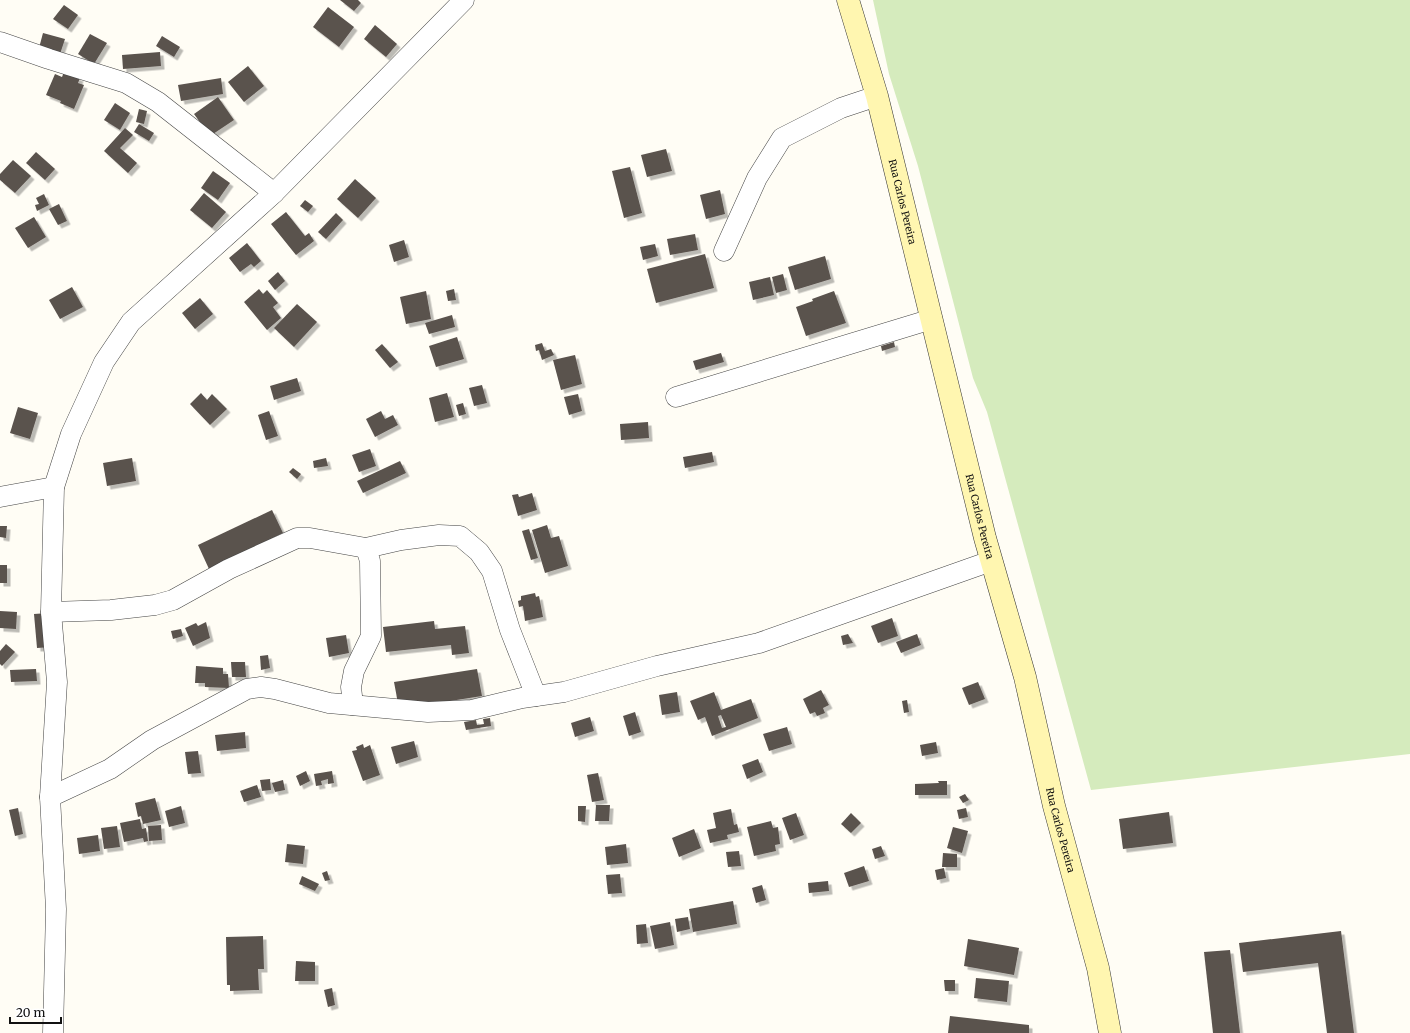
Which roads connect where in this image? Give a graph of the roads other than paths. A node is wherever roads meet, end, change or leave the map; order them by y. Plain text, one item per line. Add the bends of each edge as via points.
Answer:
1 (464, 0) edge
2 (848, 0) edge
3 (0, 42) edge
4 (877, 96) junction
5 (274, 193) junction
6 (724, 251) dead end
7 (932, 319) junction
8 (676, 397) dead end
9 (54, 487) junction
10 (0, 497) edge
11 (366, 548) junction
12 (991, 561) junction
13 (51, 612) junction
14 (536, 696) junction
15 (353, 705) junction
16 (50, 797) junction
17 (53, 1033) edge
18 (1110, 1033) edge

1 - 5 street
2 - 4 main road, Rua Carlos Pereira
3 - 5 street via 126,83 158,102
4 - 6 street via 840,108 782,138 757,178
4 - 7 main road, Rua Carlos Pereira
5 - 9 street via 131,322 104,362 71,434
7 - 8 street
7 - 12 main road, Rua Carlos Pereira
9 - 10 street
9 - 13 street
11 - 13 street via 297,538 230,569 173,600 155,605 111,610
11 - 14 street via 439,535 460,536 471,544 492,571 510,630
11 - 15 street via 370,561 371,636 354,671 351,687
12 - 14 street via 759,643 657,666 564,692
12 - 18 main road, Rua Carlos Pereira via 1025,677 1054,806 1098,968
13 - 16 street via 57,682
14 - 15 street via 472,710 428,712
15 - 16 street via 329,703 261,687 247,689 152,740 110,769
16 - 17 street via 56,909

